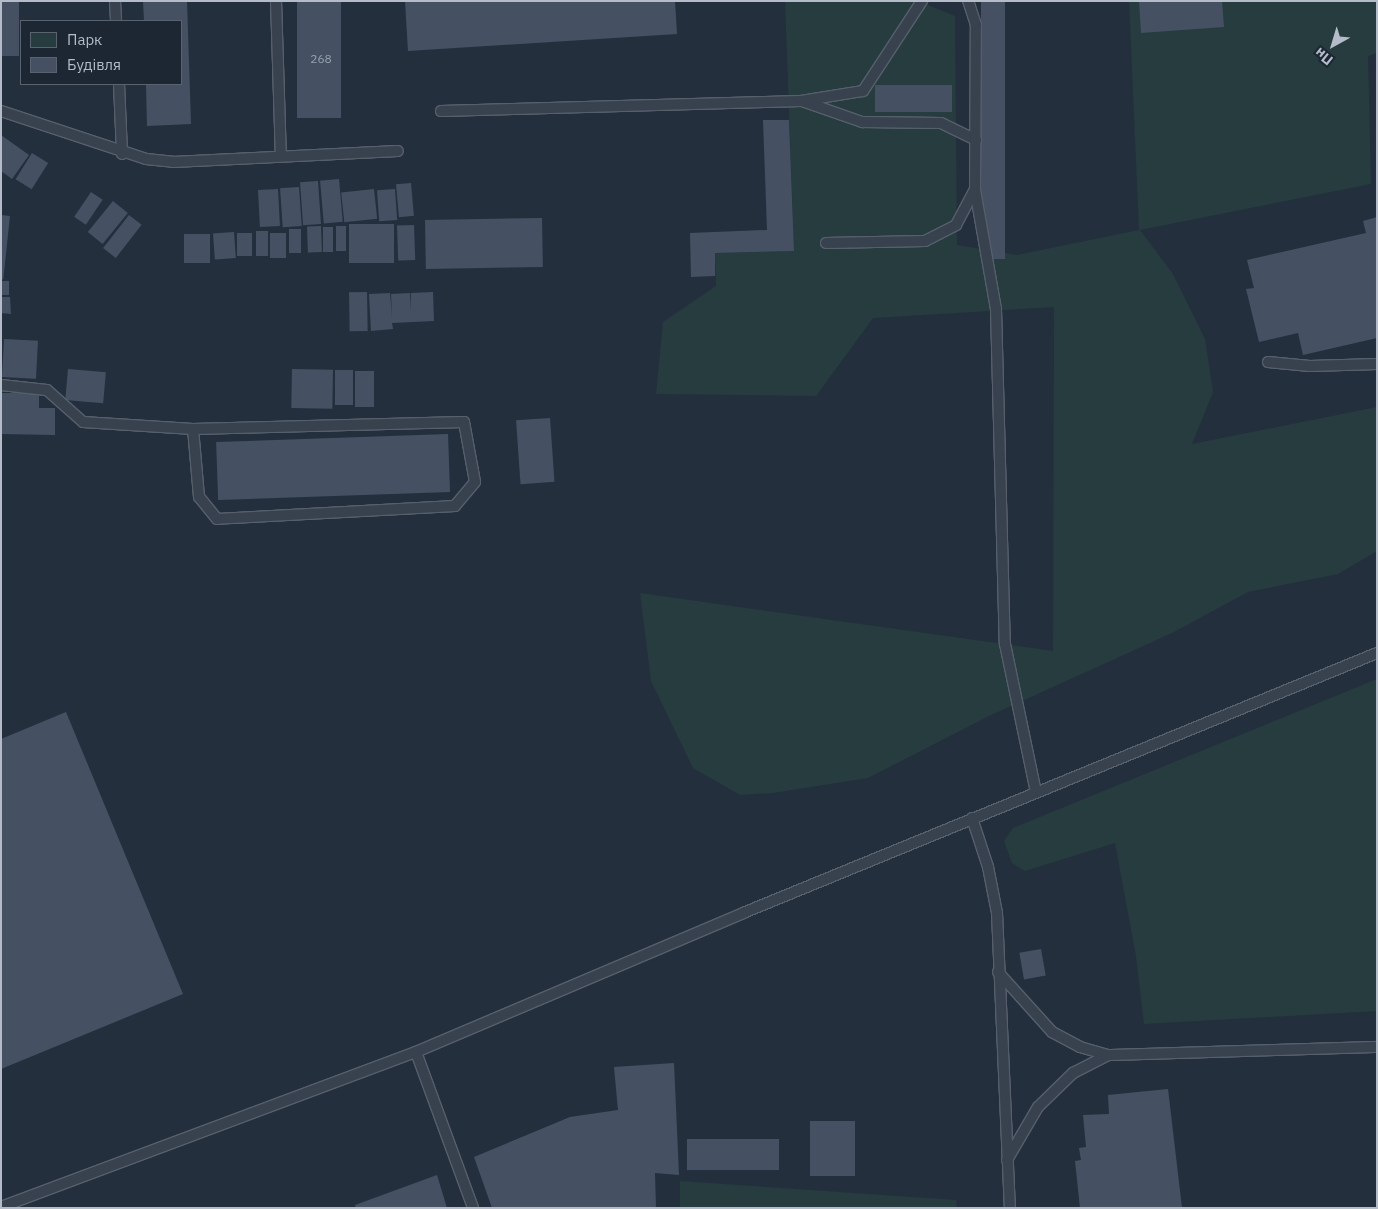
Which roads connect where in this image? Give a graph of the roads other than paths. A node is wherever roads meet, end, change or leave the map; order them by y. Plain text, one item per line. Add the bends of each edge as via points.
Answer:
1 (115, 1) edge
2 (276, 1) edge
3 (922, 1) edge
4 (968, 1) edge
5 (116, 20) edge
6 (119, 85) edge
7 (801, 100) junction
8 (1, 111) edge
9 (441, 111) dead end
10 (976, 140) junction
11 (398, 151) dead end
12 (122, 154) junction
13 (281, 156) junction
14 (975, 190) junction
15 (826, 243) dead end
16 (1268, 362) dead end
17 (1377, 364) edge
18 (1, 385) edge
19 (193, 429) junction
20 (1377, 653) edge
21 (1036, 792) junction
22 (972, 818) junction
23 (998, 972) junction
24 (1377, 1047) edge
25 (416, 1052) junction
26 (1108, 1054) junction
27 (1007, 1160) junction
28 (1, 1207) edge
29 (473, 1208) edge
30 (1010, 1208) edge

1 - 5 lane
2 - 13 lane
3 - 7 lane via 864,90
4 - 10 lane via 976,25
6 - 12 lane
7 - 9 lane
7 - 10 lane via 862,122 940,123
8 - 12 lane
10 - 14 lane
11 - 13 lane
12 - 13 lane via 173,162
14 - 15 lane via 956,225 925,241
14 - 21 lane via 996,308 1005,644
16 - 17 lane via 1310,366
18 - 19 lane via 47,390 83,422
19 - 19 lane via 464,422 474,482 455,506 217,519 199,497
20 - 21 lane
21 - 22 lane
22 - 23 lane via 988,867 997,913
22 - 25 lane
23 - 26 lane via 1052,1032 1080,1047
23 - 27 lane
24 - 26 lane
25 - 28 lane
25 - 29 lane
26 - 27 lane via 1073,1073 1038,1108
27 - 30 lane

